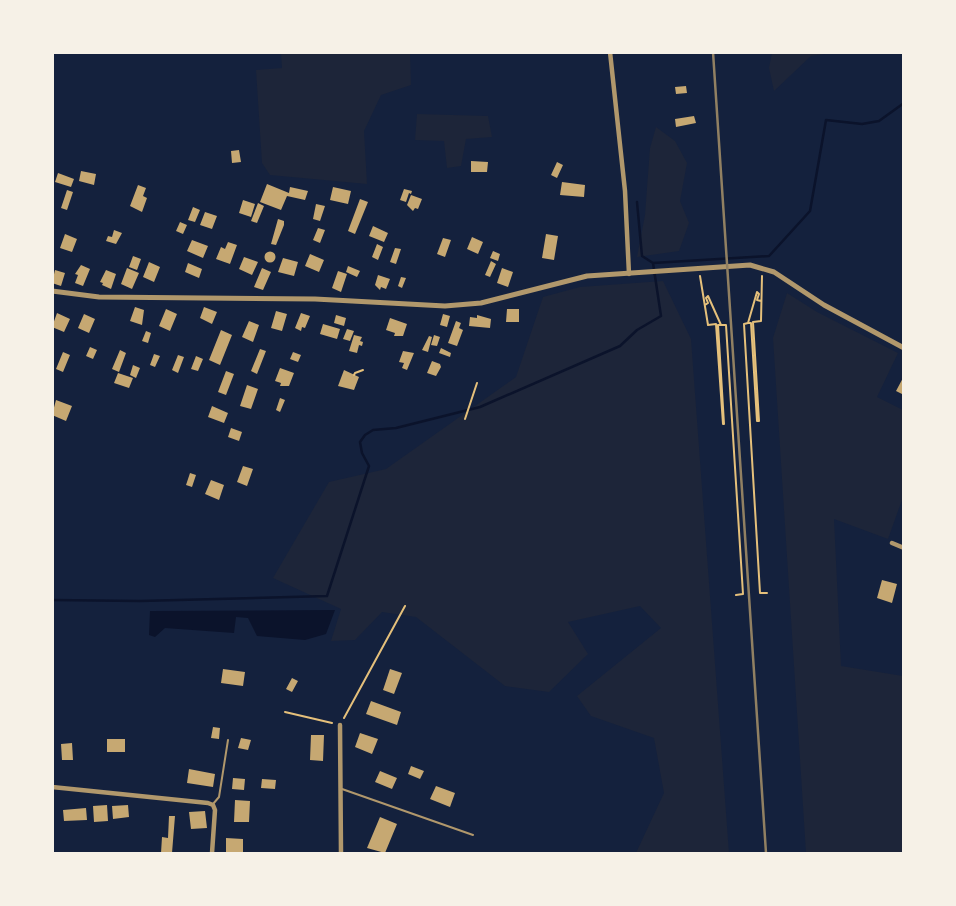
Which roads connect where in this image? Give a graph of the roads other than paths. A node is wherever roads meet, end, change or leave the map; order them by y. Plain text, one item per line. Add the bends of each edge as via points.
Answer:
1 (610, 52) edge
2 (629, 274) junction
3 (52, 291) edge
4 (904, 348) edge
5 (892, 543) dead end
6 (904, 548) edge
7 (341, 725) road end
8 (228, 740) dead end
9 (52, 787) edge
10 (342, 789) junction
11 (213, 805) junction
12 (473, 835) dead end
13 (212, 853) edge
14 (341, 853) edge

1 - 2 street
2 - 3 street via 587,276 481,303 445,306 315,299 99,297
2 - 4 street via 742,265 761,268
5 - 6 street
7 - 10 street
8 - 11 lane via 219,797
9 - 11 street
10 - 12 lane
10 - 14 street
11 - 13 street

